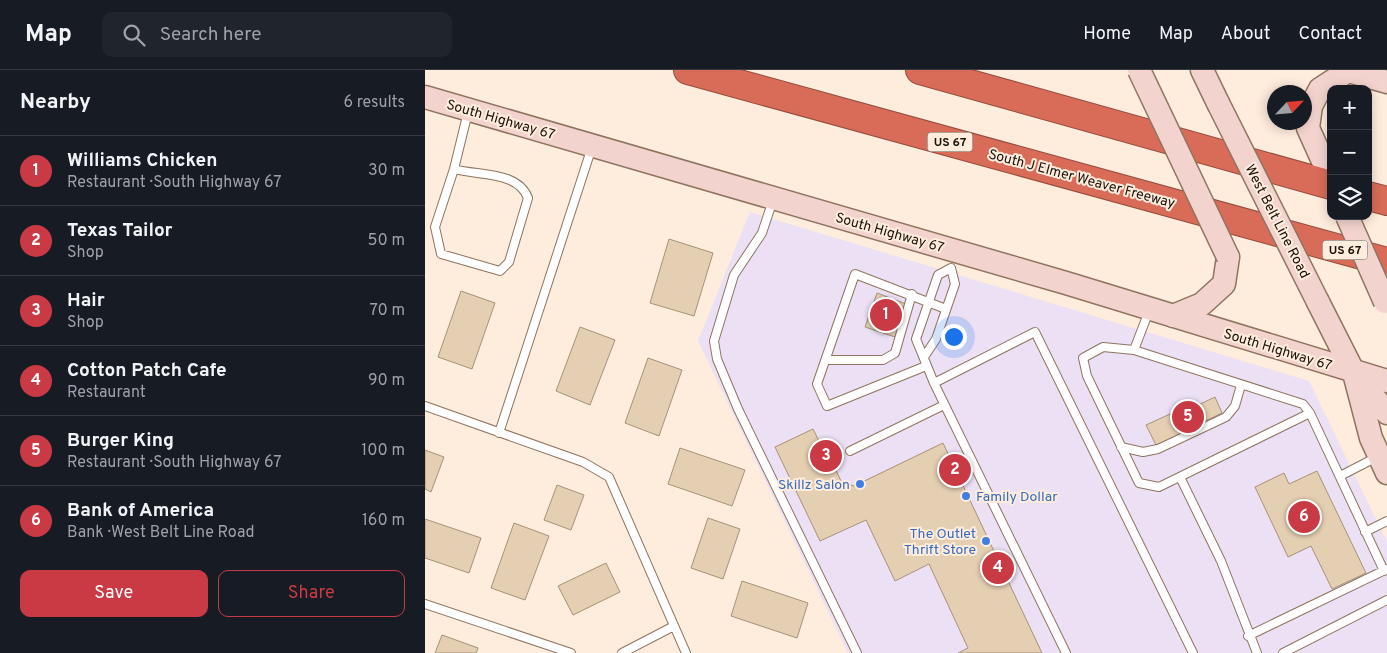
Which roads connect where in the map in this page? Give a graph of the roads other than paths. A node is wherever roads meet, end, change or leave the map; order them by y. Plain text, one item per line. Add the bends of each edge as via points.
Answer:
1 (688, 70) edge
2 (920, 70) edge
3 (951, 70) edge
4 (1139, 70) edge
5 (1202, 70) edge
6 (1346, 70) edge
7 (1387, 82) edge
8 (1016, 96) junction
9 (425, 97) edge
10 (469, 110) junction
11 (593, 145) junction
12 (455, 169) junction
13 (1329, 175) edge
14 (1327, 185) edge
15 (1372, 197) edge
16 (774, 198) junction
17 (1387, 201) edge
18 (1210, 212) junction
19 (1349, 220) edge
20 (953, 260) junction
21 (1387, 262) edge
22 (912, 294) junction
23 (1386, 296) edge
24 (929, 302) junction
25 (946, 309) junction
26 (1149, 309) junction
27 (1173, 316) junction
28 (1134, 350) junction
29 (924, 357) junction
30 (826, 360) junction
31 (926, 366) junction
32 (1354, 373) junction
33 (1387, 382) edge
34 (933, 383) junction
35 (1241, 385) junction
36 (944, 405) junction
37 (425, 406) edge
38 (1310, 412) junction
39 (1387, 413) edge
40 (499, 433) junction
41 (1121, 447) junction
42 (850, 451) dead end
43 (1383, 465) edge
44 (1339, 476) junction
45 (1180, 477) junction
46 (1387, 521) edge
47 (1365, 532) junction
48 (1386, 570) edge
49 (1387, 600) edge
50 (425, 604) edge
51 (673, 626) junction
52 (1248, 636) junction
53 (571, 653) edge
54 (622, 653) edge
55 (686, 653) edge
56 (857, 653) edge
57 (1066, 653) edge
58 (1193, 653) edge
59 (1257, 653) edge
60 (1283, 653) edge

1 - 18 highway, South J Elmer Weaver Freeway / US 67
2 - 8 highway
3 - 8 highway
4 - 18 main road, bridge
5 - 32 main road, West Belt Line Road, bridge
6 - 7 main road
6 - 13 main road via 1320,90 1311,106 1308,128
8 - 14 highway
9 - 10 main road, South Highway 67
10 - 11 main road, South Highway 67
10 - 12 lane
11 - 16 main road, South Highway 67
11 - 40 lane
12 - 12 lane via 516,181 525,189 528,198 517,237 509,262 500,271 441,254 435,227
15 - 17 highway
16 - 20 main road, South Highway 67
16 - 56 lane via 762,233 734,275 714,341 717,359 738,409
18 - 21 highway, South J Elmer Weaver Freeway / US 67
18 - 23 highway
18 - 27 main road, bridge via 1228,257 1224,284 1202,304
19 - 23 main road, bridge
20 - 24 lane via 937,275
20 - 25 lane via 955,284
20 - 26 main road, South Highway 67
22 - 24 lane
22 - 30 lane via 895,353 883,360
22 - 30 lane via 855,274
24 - 25 lane
24 - 29 lane via 917,339
25 - 29 lane via 937,339
26 - 27 main road, South Highway 67
26 - 28 lane
27 - 32 main road, South Highway 67
28 - 35 lane
28 - 41 lane via 1103,348 1083,358 1087,376
29 - 31 lane
30 - 31 lane via 817,384 827,406
31 - 34 lane
32 - 33 main road, South Highway 67
32 - 39 main road, West Belt Line Road
32 - 43 main road, West Belt Line Road via 1371,438
34 - 36 lane
34 - 58 lane via 1035,332
35 - 38 lane via 1303,404
35 - 41 lane via 1235,406 1226,417 1159,449 1143,452
36 - 42 lane
36 - 57 lane
37 - 40 lane
38 - 44 lane
38 - 45 lane
40 - 51 lane via 583,462 609,477
41 - 45 lane via 1139,483 1159,487
43 - 44 lane
44 - 47 lane
45 - 52 lane via 1221,561
46 - 47 lane
47 - 48 lane
48 - 52 lane
49 - 60 lane
50 - 53 lane
51 - 54 lane
51 - 55 lane
52 - 59 lane

